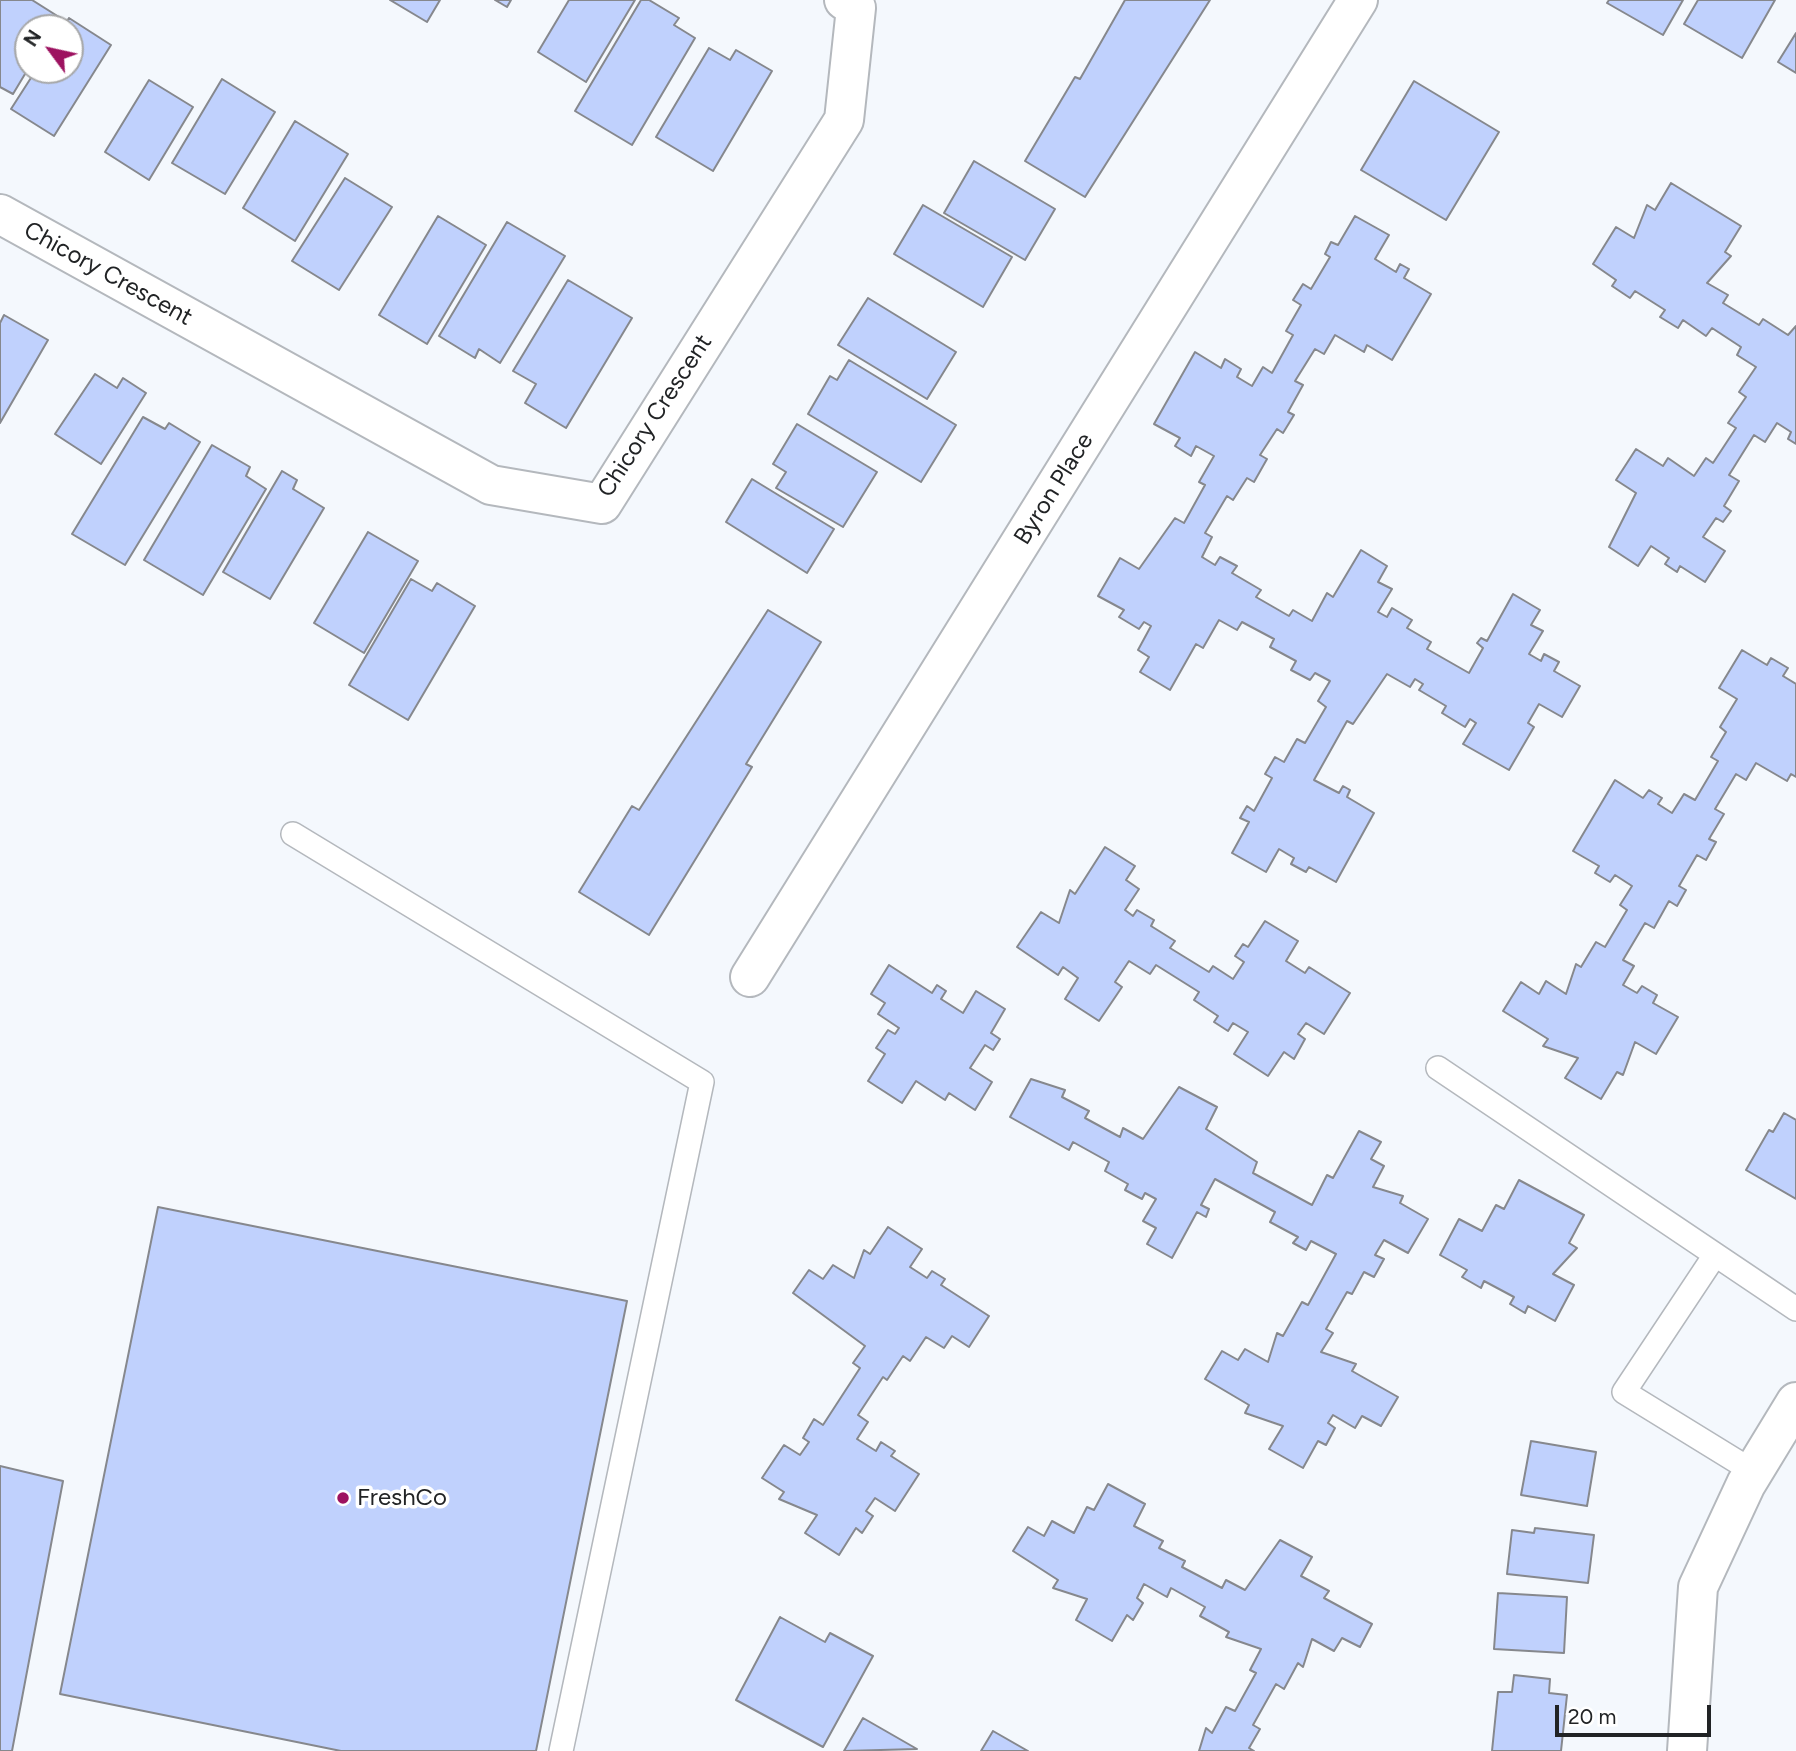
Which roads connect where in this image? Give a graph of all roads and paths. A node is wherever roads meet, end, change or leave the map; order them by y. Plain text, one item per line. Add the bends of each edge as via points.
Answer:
1 (844, 0) edge
2 (1358, 0) edge
3 (0, 214) edge
4 (293, 834) dead end
5 (750, 977) dead end
6 (1438, 1068) dead end
7 (1715, 1255) junction
8 (1796, 1309) edge
9 (1796, 1402) edge
10 (1754, 1472) junction
11 (566, 1749) edge
12 (1687, 1751) edge

1 - 3 street, Chicory Crescent via 856,8 845,120 602,504 491,485
2 - 5 street, Byron Place
4 - 11 lane via 702,1082
6 - 7 lane
7 - 8 lane
7 - 10 lane via 1624,1392
9 - 10 street
10 - 12 street via 1698,1587

